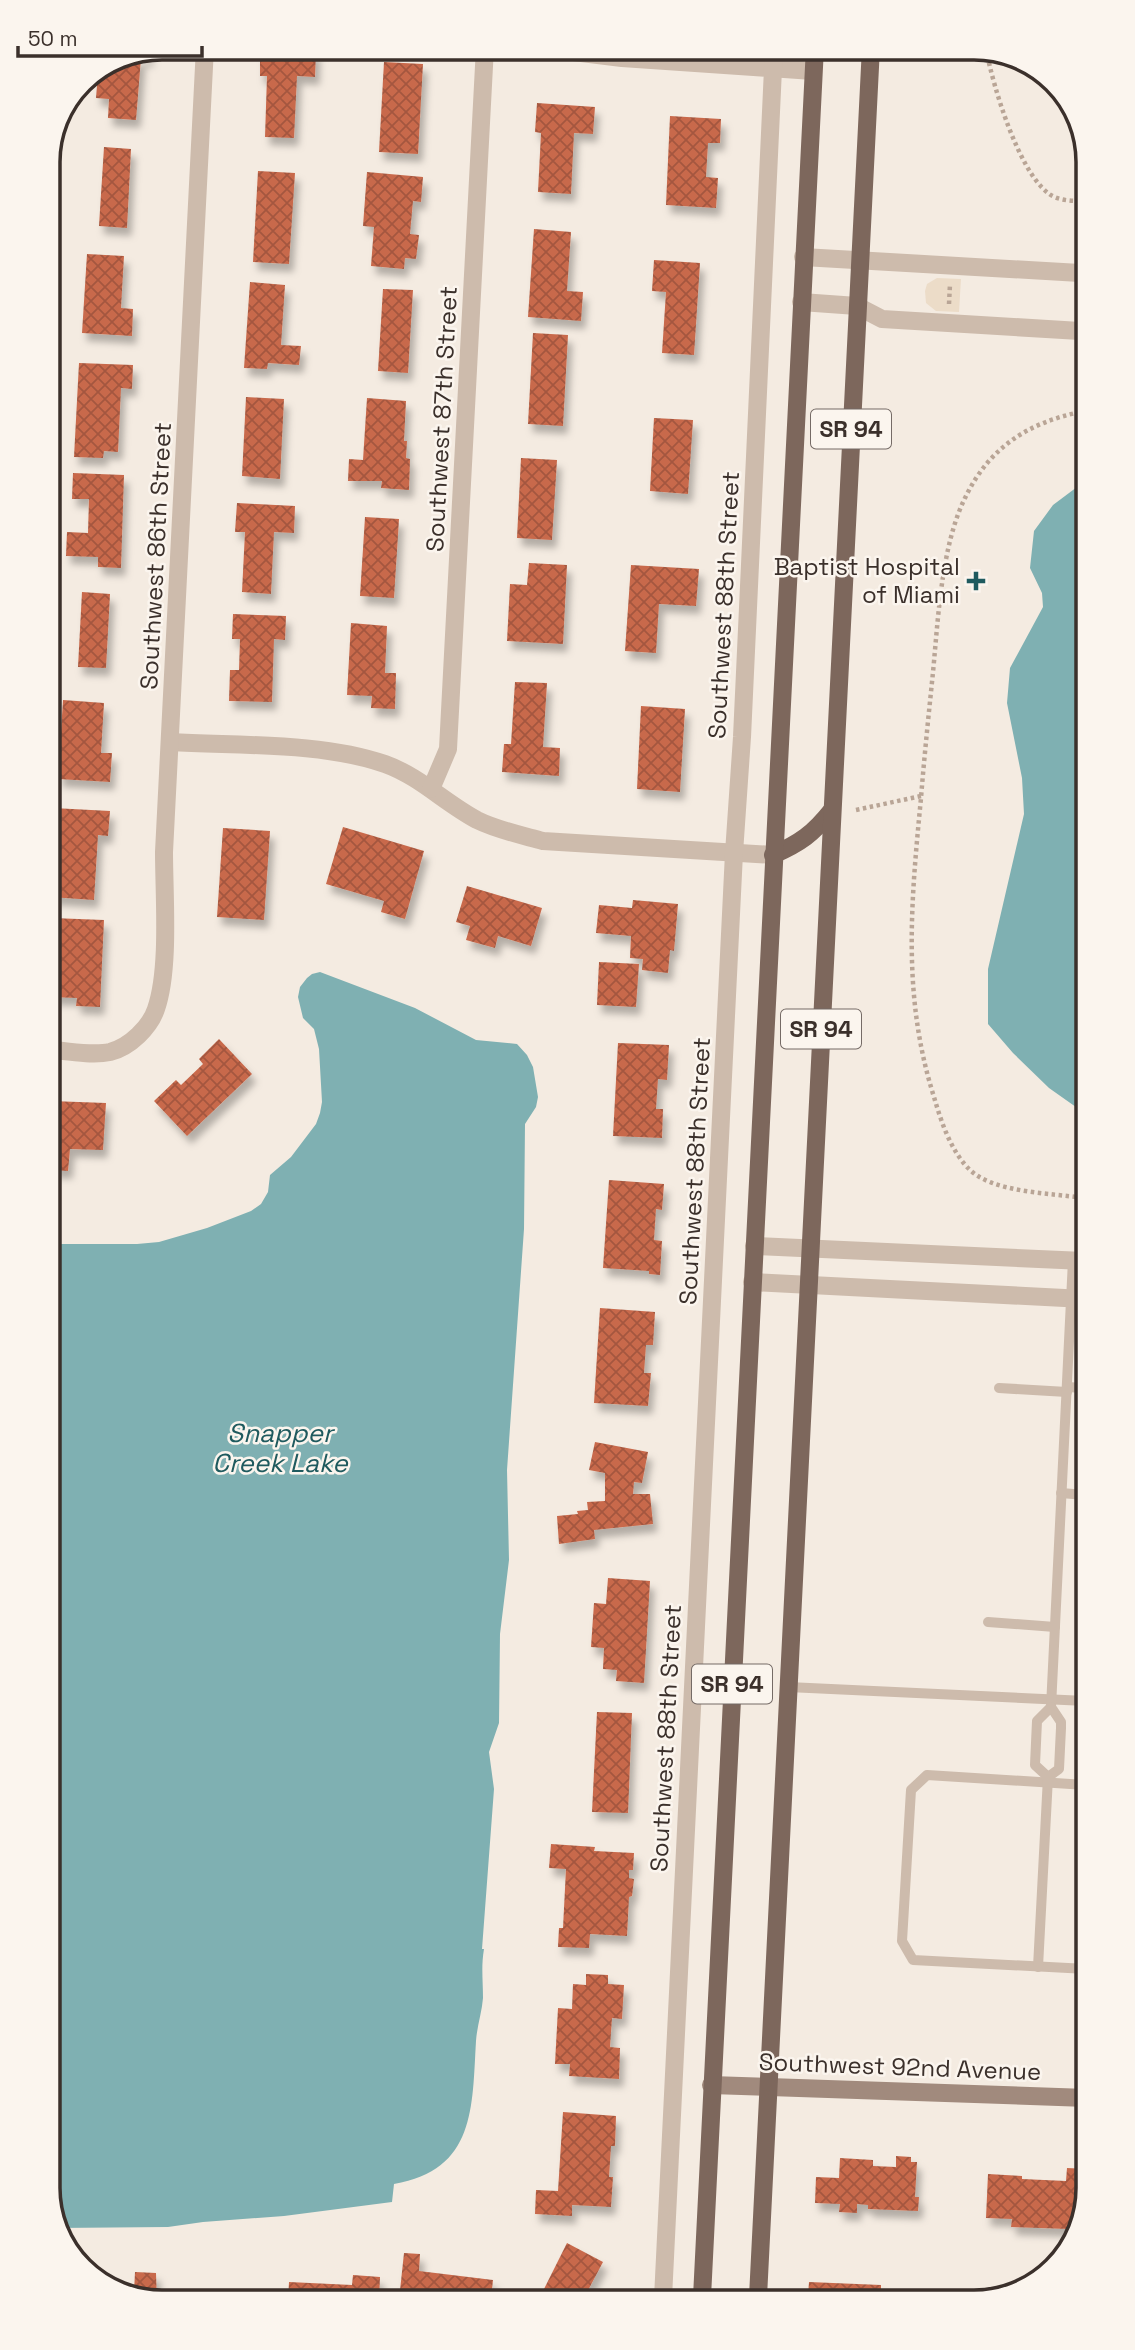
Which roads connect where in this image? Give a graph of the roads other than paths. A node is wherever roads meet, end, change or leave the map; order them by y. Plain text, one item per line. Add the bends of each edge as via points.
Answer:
1 (204, 59) edge
2 (484, 59) edge
3 (645, 60) edge
4 (773, 60) edge
5 (813, 60) edge
6 (870, 60) edge
7 (773, 69) junction
8 (813, 71) junction
9 (803, 257) junction
10 (859, 260) junction
11 (1076, 273) edge
12 (801, 302) junction
13 (857, 306) junction
14 (1076, 331) edge
15 (171, 742) junction
16 (431, 789) junction
17 (832, 810) junction
18 (734, 853) junction
19 (773, 855) junction
20 (60, 1051) edge
21 (754, 1246) junction
22 (810, 1248) junction
23 (1076, 1261) edge
24 (752, 1282) junction
25 (808, 1286) junction
26 (1076, 1299) edge
27 (1076, 1316) edge
28 (999, 1388) dead end
29 (1076, 1389) edge
30 (1067, 1390) junction
31 (1061, 1493) junction
32 (1076, 1494) edge
33 (988, 1622) dead end
34 (1055, 1627) junction
35 (788, 1687) junction
36 (1076, 1702) edge
37 (1052, 1703) junction
38 (1048, 1780) junction
39 (1076, 1784) edge
40 (1038, 1967) junction
41 (1076, 1969) edge
42 (711, 2085) junction
43 (769, 2087) junction
44 (1076, 2098) edge
45 (663, 2290) edge
46 (702, 2290) edge
47 (758, 2290) edge

1 - 15 street, Southwest 86th Street
2 - 16 street, Southwest 87th Street via 448,749
3 - 7 street
4 - 7 street, Southwest 88th Street
5 - 8 main road, SR 94
6 - 10 main road, SR 94
7 - 8 street
7 - 18 street, Southwest 88th Street
8 - 9 main road, SR 94
9 - 10 street
9 - 12 main road, SR 94
10 - 11 street
10 - 13 main road, SR 94
12 - 13 street
12 - 19 main road, SR 94
13 - 14 street via 882,319
13 - 17 main road, SR 94
15 - 16 street via 344,754 386,764
15 - 20 street, Southwest 86th Street via 156,1009 150,1022 118,1049
16 - 18 street via 477,820 543,841
17 - 19 main road via 816,831
17 - 22 main road, SR 94
18 - 19 street
18 - 45 street, Southwest 88th Street
19 - 21 main road, SR 94
21 - 22 street
21 - 24 main road, SR 94
22 - 23 street
22 - 25 main road, SR 94
24 - 25 street
24 - 42 main road, SR 94
25 - 26 street
25 - 35 main road, SR 94
27 - 30 lane
28 - 30 lane
29 - 30 lane
30 - 31 lane
31 - 32 lane
31 - 34 lane
33 - 34 lane
34 - 37 lane
35 - 37 lane
35 - 43 main road, SR 94
36 - 37 lane
37 - 38 lane via 1062,1722 1059,1769
37 - 38 lane via 1037,1721 1035,1765
38 - 39 lane
38 - 40 lane
38 - 40 lane via 928,1775 911,1790 902,1941 913,1960
40 - 41 lane
42 - 43 street, Southwest 92nd Avenue
42 - 46 main road, SR 94
43 - 44 street, Southwest 92nd Avenue
43 - 47 main road, SR 94

